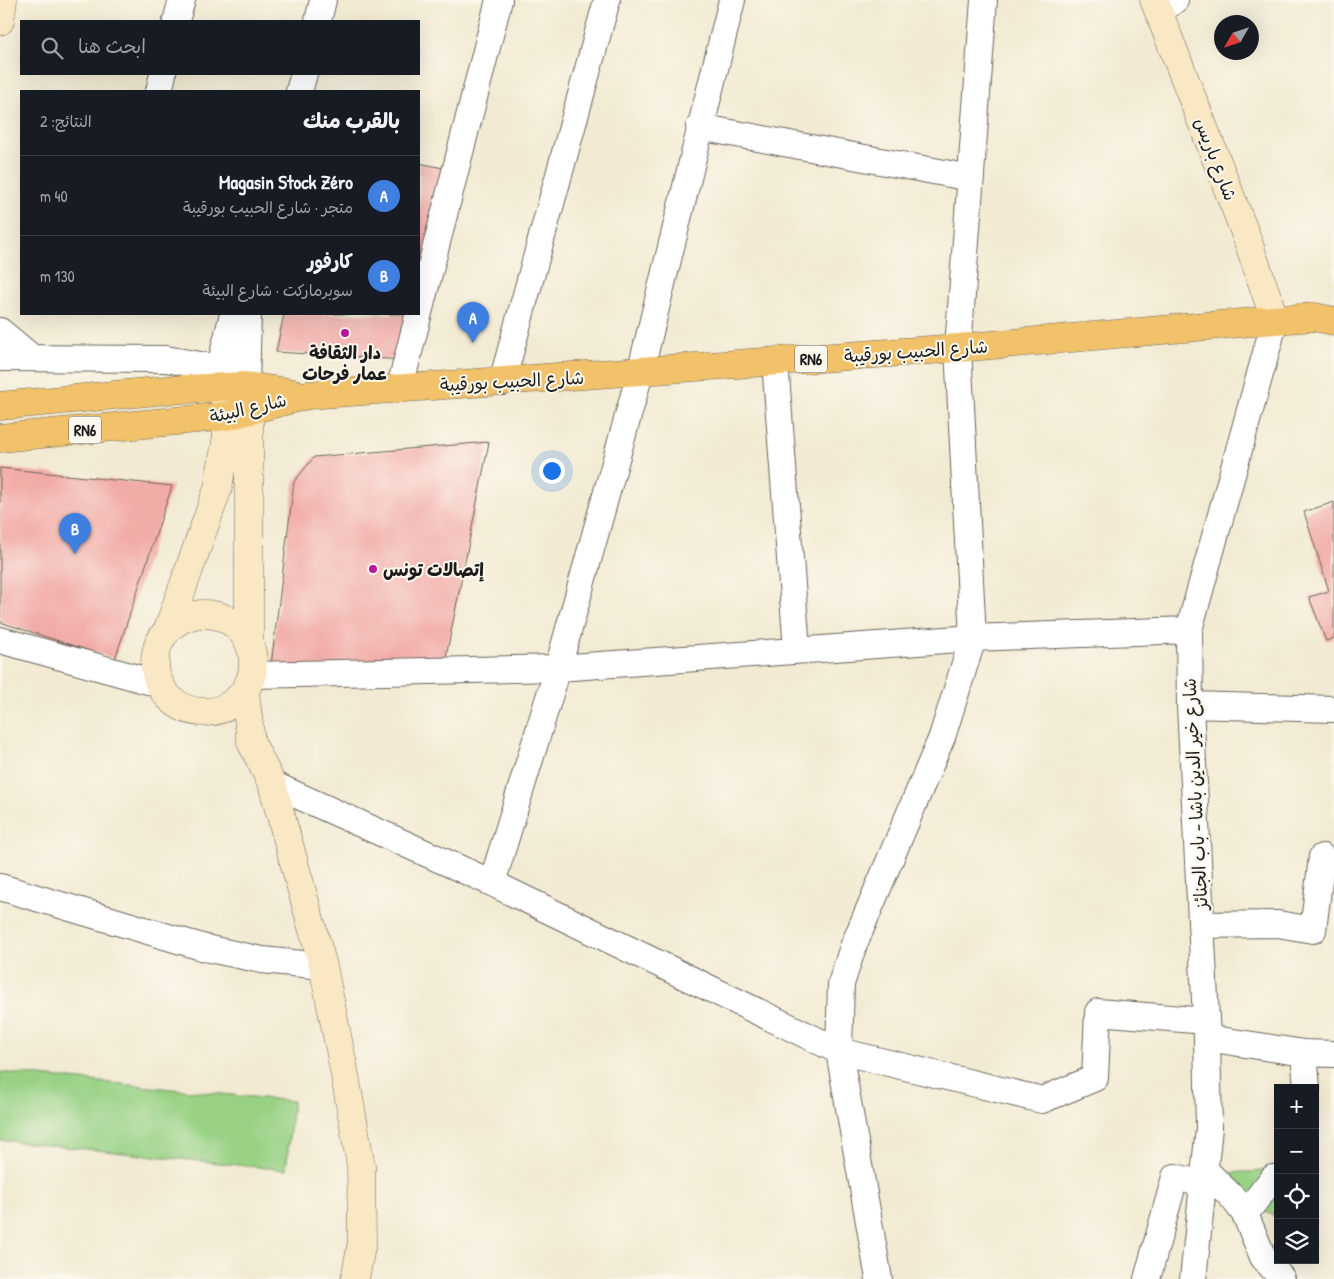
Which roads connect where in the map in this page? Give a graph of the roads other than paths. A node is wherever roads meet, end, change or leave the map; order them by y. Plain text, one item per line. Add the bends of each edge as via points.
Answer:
1 (3, 0) edge
2 (182, 0) edge
3 (323, 0) edge
4 (498, 0) edge
5 (607, 0) edge
6 (732, 0) edge
7 (984, 0) edge
8 (1163, 4) edge
9 (176, 20) edge
10 (318, 20) edge
11 (0, 21) edge
12 (163, 75) edge
13 (304, 75) edge
14 (159, 90) edge
15 (299, 90) edge
16 (699, 127) junction
17 (971, 178) junction
18 (420, 308) edge
19 (234, 315) edge
20 (418, 315) edge
21 (1327, 316) edge
22 (1275, 320) junction
23 (0, 331) edge
24 (958, 348) junction
25 (31, 357) junction
26 (0, 358) edge
27 (775, 362) junction
28 (640, 372) junction
29 (502, 382) junction
30 (400, 387) junction
31 (236, 390) junction
32 (308, 395) joint
33 (0, 406) edge
34 (0, 438) edge
35 (168, 629) junction
36 (1189, 630) junction
37 (973, 638) junction
38 (0, 640) edge
39 (249, 642) junction
40 (797, 650) junction
41 (558, 668) junction
42 (249, 683) junction
43 (159, 684) junction
44 (1190, 705) junction
45 (1334, 710) edge
46 (198, 713) junction
47 (251, 742) junction
48 (272, 784) junction
49 (1322, 857) dead end
50 (492, 882) junction
51 (0, 887) edge
52 (1201, 925) junction
53 (1323, 932) edge
54 (323, 966) junction
55 (1207, 1029) junction
56 (838, 1051) junction
57 (1304, 1053) junction
58 (1334, 1054) edge
59 (1307, 1084) edge
60 (1204, 1176) junction
61 (1274, 1178) edge
62 (1245, 1214) junction
63 (355, 1279) edge
64 (879, 1279) edge
65 (1147, 1279) edge
66 (1193, 1279) edge
67 (1282, 1279) edge

1 - 11 street
2 - 9 street
3 - 10 street
4 - 18 street
5 - 29 street
6 - 16 street
7 - 17 street
8 - 22 street, شارع باريس
12 - 14 street
13 - 15 street
16 - 17 street
16 - 28 street
17 - 24 street
19 - 31 street via 223,354
20 - 30 street
21 - 22 main road, شارع الحبيب بورقيبة / RN6
22 - 24 main road, شارع الحبيب بورقيبة / RN6
22 - 36 street, شارع خير الدين باشا - باب الجنائز
23 - 25 street
24 - 27 main road, شارع الحبيب بورقيبة / RN6
24 - 37 street
25 - 26 street
25 - 31 street via 166,359
27 - 28 main road, شارع الحبيب بورقيبة / RN6
27 - 40 street
28 - 29 main road, شارع الحبيب بورقيبة / RN6
28 - 41 street
29 - 30 main road, شارع الحبيب بورقيبة / RN6
30 - 32 main road, شارع الحبيب بورقيبة / RN6
31 - 32 main road, شارع البيئة / RN6
31 - 33 main road, شارع البيئة / RN6 via 168,390
31 - 34 main road, شارع البيئة / RN6 via 170,422
31 - 35 street via 218,488
31 - 39 street
35 - 39 street via 183,618 202,613 221,616 238,626
35 - 43 street via 157,646 154,665
36 - 37 street
36 - 44 street, شارع خير الدين باشا - باب الجنائز
37 - 40 street
37 - 56 street via 942,738 847,964 841,984
38 - 43 street
39 - 42 street via 253,652
40 - 41 street
41 - 42 street
41 - 50 street
42 - 46 street via 236,702 225,709
42 - 47 street
43 - 46 street via 175,703
44 - 45 street
44 - 52 street, شارع خير الدين باشا - باب الجنائز
46 - 47 street
47 - 48 street
48 - 50 street
48 - 54 street
49 - 53 street
50 - 56 street
51 - 54 street via 204,948 262,960
52 - 53 street via 1278,924
52 - 55 street, شارع خير الدين باشا - باب الجنائز
54 - 63 street via 361,1166 362,1242
55 - 56 street via 1098,1012 1095,1078 1042,1100
55 - 57 street
55 - 60 street, شارع خير الدين باشا - باب الجنائز via 1209,1128
56 - 64 street
57 - 58 street
57 - 59 street
60 - 62 street via 1232,1197
60 - 65 street via 1175,1177
60 - 66 street, شارع خير الدين باشا - باب الجنائز
61 - 62 street
62 - 67 street via 1263,1257

